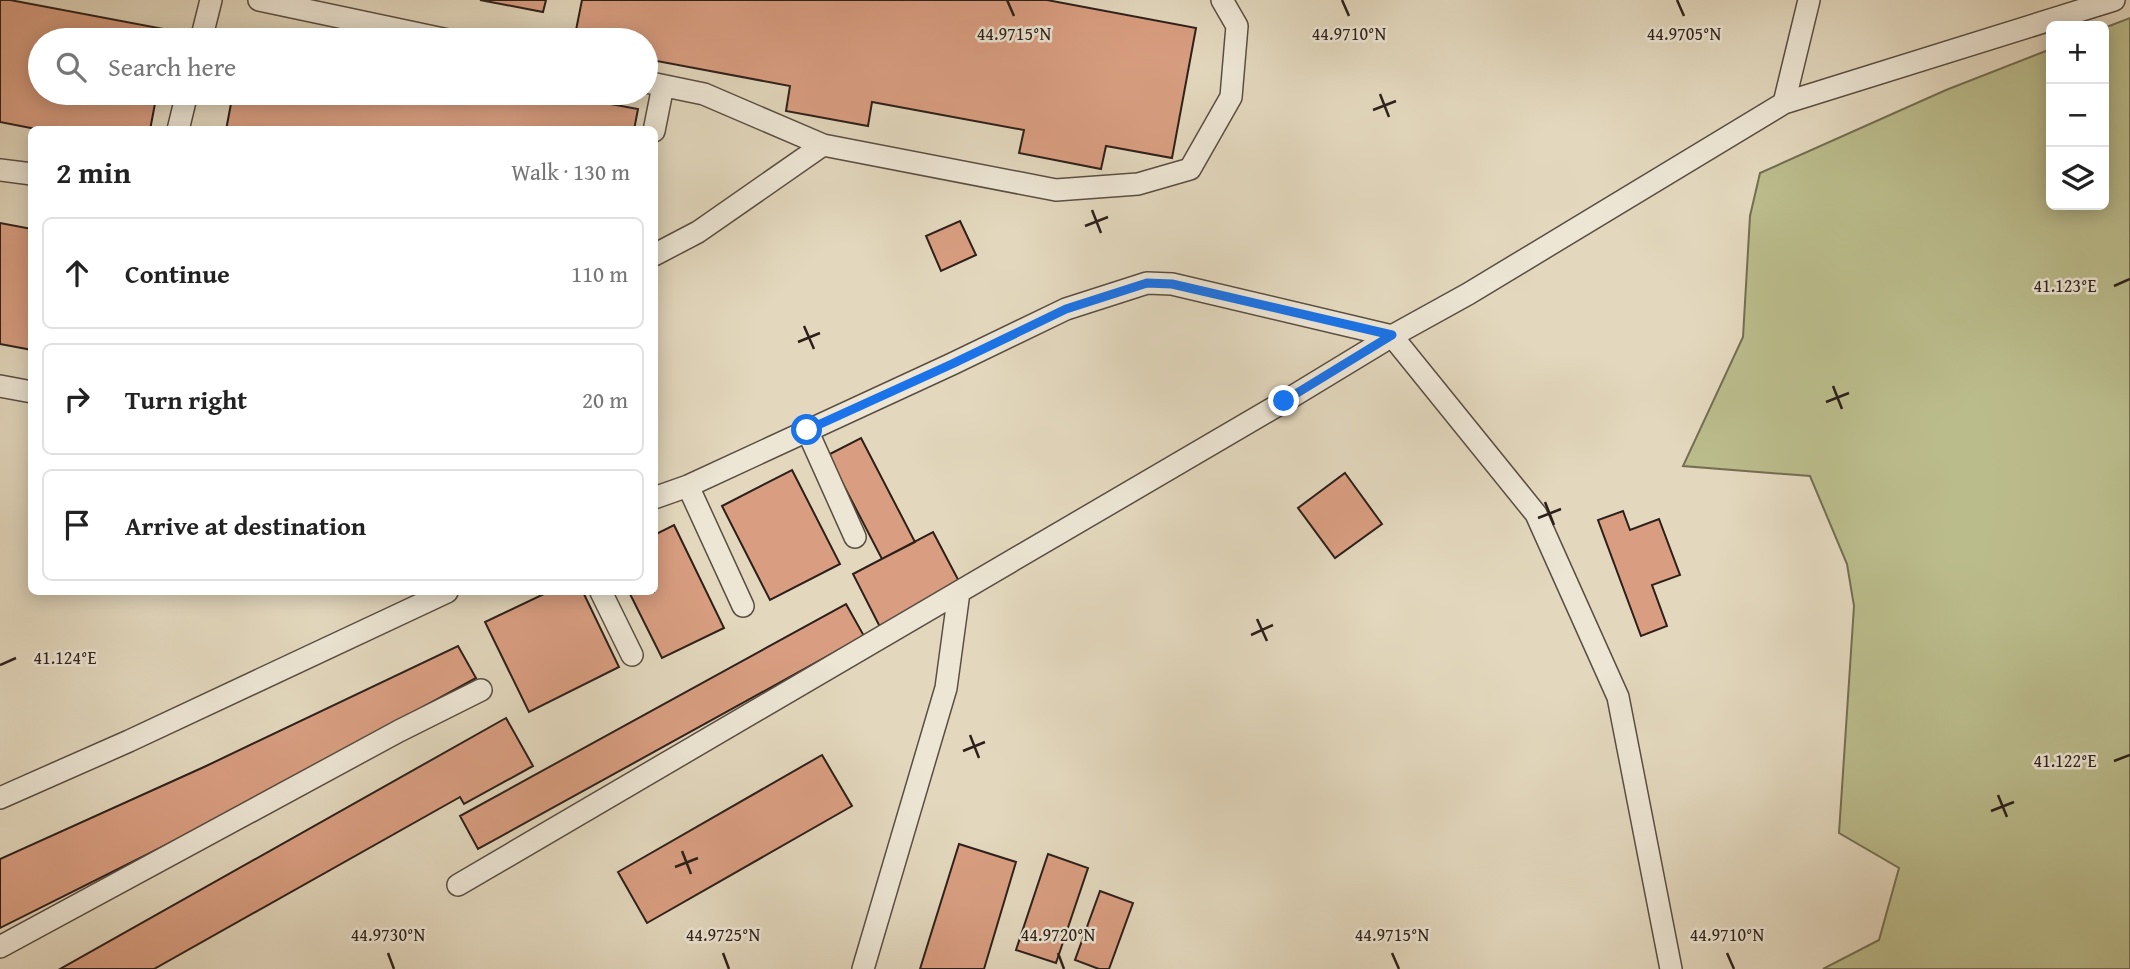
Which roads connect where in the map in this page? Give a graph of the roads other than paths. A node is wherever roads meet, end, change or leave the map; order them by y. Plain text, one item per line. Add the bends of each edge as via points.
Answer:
1 (211, 0) edge
2 (258, 0) edge
3 (1222, 0) edge
4 (1809, 0) edge
5 (2113, 0) edge
6 (204, 28) edge
7 (391, 28) edge
8 (658, 85) edge
9 (1784, 103) junction
10 (184, 105) edge
11 (654, 105) edge
12 (179, 126) edge
13 (654, 126) edge
14 (823, 145) junction
15 (0, 170) edge
16 (28, 174) edge
17 (658, 253) edge
18 (1392, 335) junction
19 (0, 386) edge
20 (28, 391) edge
21 (807, 430) junction
22 (688, 485) junction
23 (658, 496) edge
24 (855, 537) dead end
25 (959, 592) junction
26 (441, 595) edge
27 (602, 595) edge
28 (743, 606) dead end
29 (632, 655) dead end
30 (481, 690) dead end
31 (0, 798) edge
32 (458, 885) dead end
33 (0, 947) edge
34 (863, 969) edge
35 (1671, 969) edge

1 - 6 lane
2 - 7 lane
3 - 14 lane via 1237,26 1231,97 1190,169 1138,184 1056,190
4 - 9 lane
5 - 9 lane
8 - 14 lane via 704,94
9 - 18 lane
10 - 12 lane
11 - 13 lane
14 - 17 lane via 698,232
15 - 16 lane
18 - 21 lane via 1172,284 1147,283 1066,309
18 - 25 lane
18 - 35 lane via 1536,514 1618,697
19 - 20 lane
21 - 22 lane
21 - 24 lane
22 - 23 lane
22 - 28 lane
25 - 32 lane
25 - 34 lane via 946,688
26 - 31 lane
27 - 29 lane
30 - 33 lane

